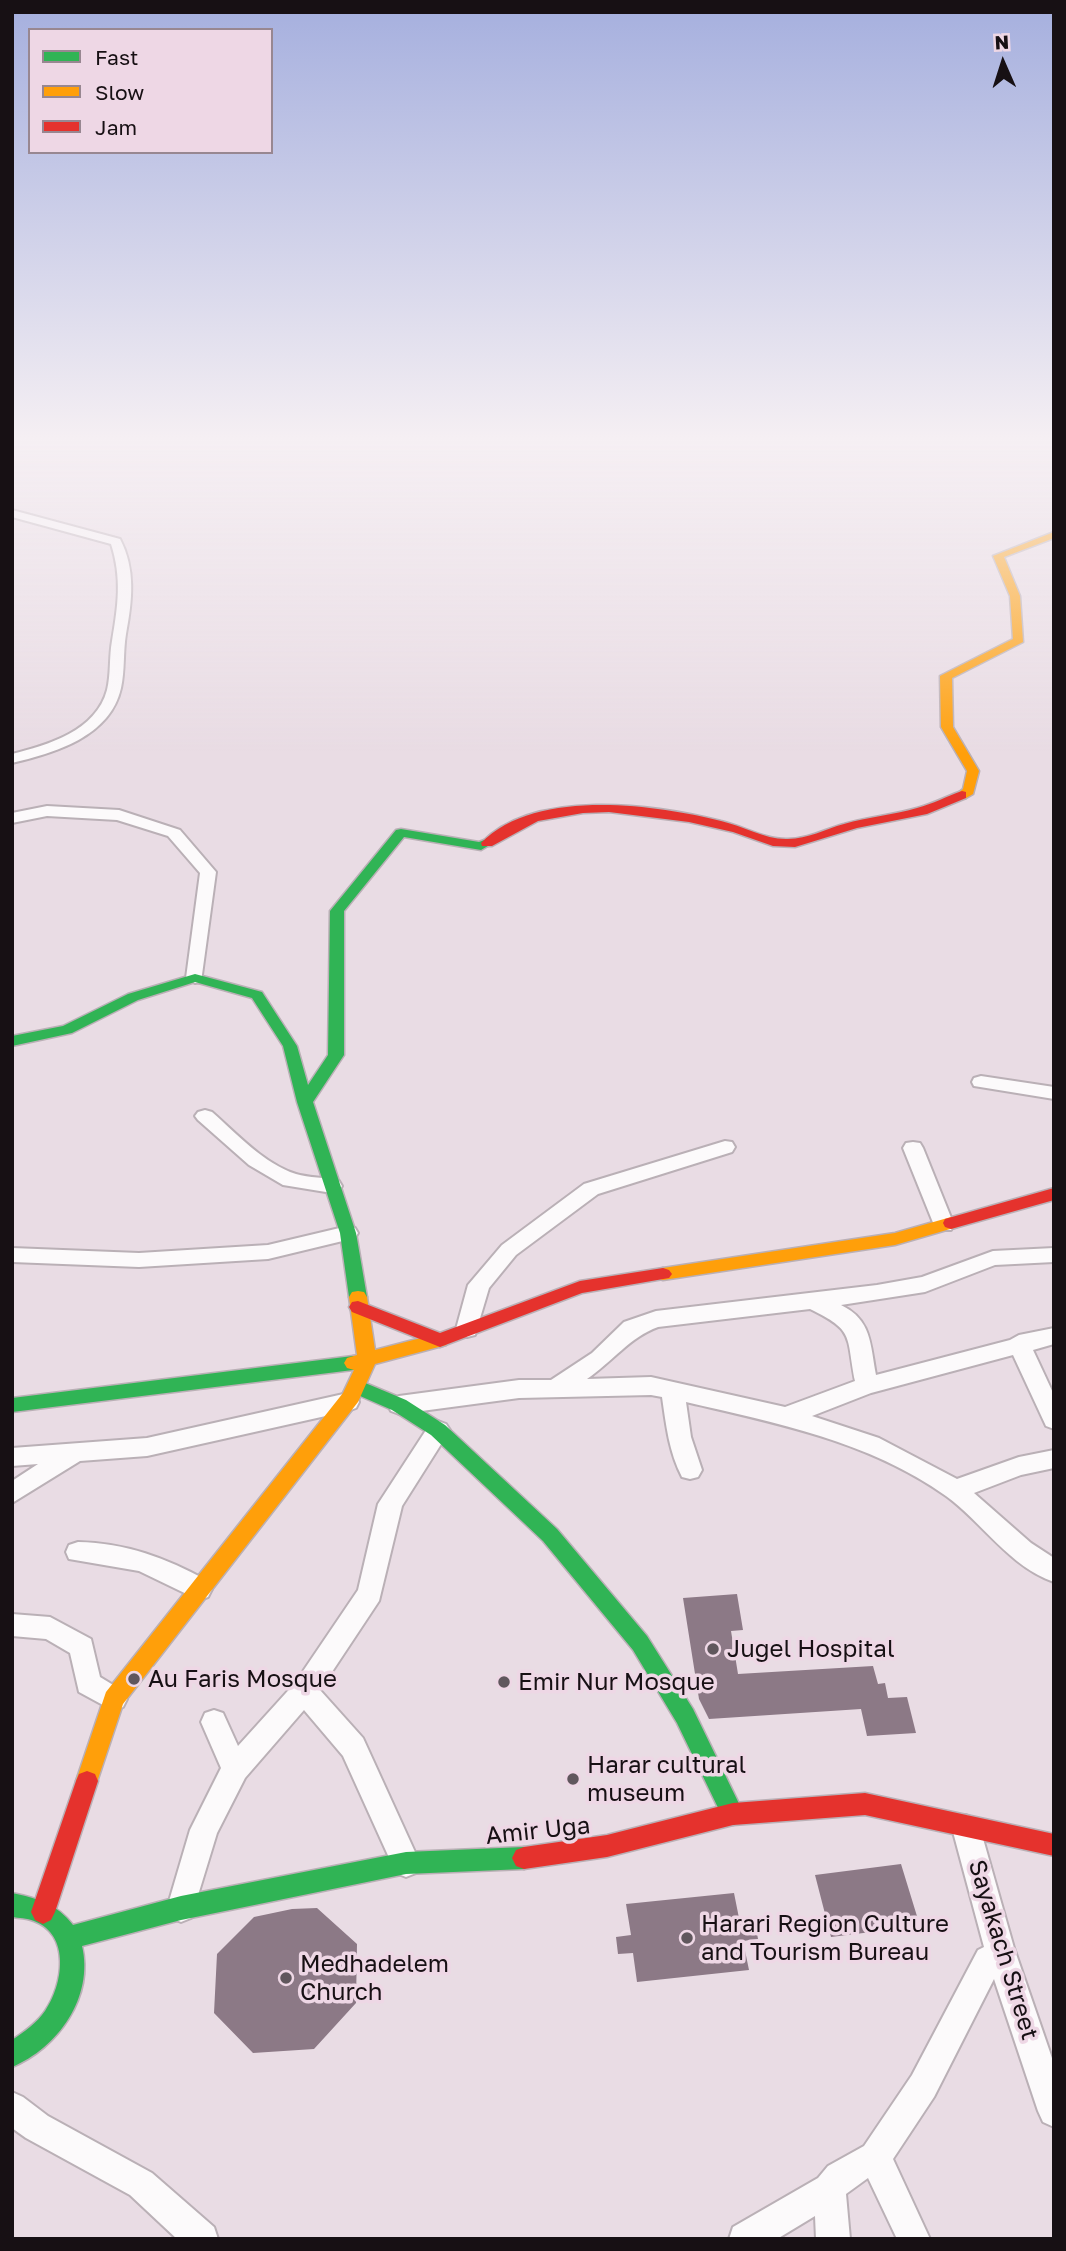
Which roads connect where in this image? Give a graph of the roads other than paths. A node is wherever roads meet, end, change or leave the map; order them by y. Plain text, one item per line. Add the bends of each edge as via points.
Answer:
1 (117, 544) edge
2 (1030, 544) edge
3 (12, 759) edge
4 (12, 818) edge
5 (195, 978) junction
6 (12, 1041) edge
7 (981, 1082) dead end
8 (1054, 1093) edge
9 (305, 1102) junction
10 (205, 1116) dead end
11 (725, 1147) dead end
12 (913, 1147) dead end
13 (332, 1186) junction
14 (1054, 1194) edge
15 (944, 1225) junction
16 (348, 1233) junction
17 (12, 1255) edge
18 (1054, 1255) edge
19 (810, 1299) junction
20 (358, 1307) junction
21 (467, 1329) junction
22 (1054, 1336) edge
23 (440, 1340) junction
24 (1019, 1343) junction
25 (368, 1361) junction
26 (867, 1386) junction
27 (557, 1387) junction
28 (673, 1391) junction
29 (353, 1395) junction
30 (12, 1405) edge
31 (399, 1405) junction
32 (786, 1416) junction
33 (1054, 1420) edge
34 (438, 1430) junction
35 (74, 1453) junction
36 (12, 1457) edge
37 (1054, 1459) edge
38 (691, 1470) dead end
39 (954, 1489) junction
40 (12, 1493) edge
41 (78, 1552) dead end
42 (1054, 1572) edge
43 (200, 1589) junction
44 (12, 1625) edge
45 (304, 1691) junction
46 (114, 1699) junction
47 (214, 1722) dead end
48 (235, 1769) junction
49 (733, 1814) junction
50 (966, 1828) junction
51 (1054, 1845) edge
52 (406, 1863) junction
53 (12, 1905) edge
54 (181, 1909) junction
55 (43, 1912) junction
56 (68, 1938) junction
57 (988, 1960) dead end
58 (12, 2056) edge
59 (1054, 2111) edge
60 (25, 2117) edge
61 (875, 2157) junction
62 (829, 2189) junction
63 (202, 2239) edge
64 (745, 2239) edge
65 (833, 2239) edge
66 (914, 2239) edge

1 - 3 street via 127,592 113,694 93,723 66,744
2 - 9 street via 998,556 1013,580 1019,640 946,676 947,727 973,771 969,791 940,807 854,825 810,841 774,842 740,829 656,813 585,808 533,818 481,846 401,833 337,911 336,1055
4 - 5 street via 47,811 119,815 174,833 208,872
5 - 6 street via 133,997 67,1030
5 - 9 street via 257,995 290,1046
7 - 8 street
9 - 13 street
10 - 13 street via 256,1160 290,1180
11 - 21 street via 591,1189 509,1250 479,1285
12 - 15 street
13 - 16 street
14 - 15 street
15 - 21 street via 895,1239 580,1287
16 - 17 street via 268,1252 139,1260
16 - 20 street
18 - 19 street via 993,1258 925,1283
19 - 26 street via 846,1317 856,1328
19 - 27 street via 656,1319 632,1328 600,1359
20 - 23 street
20 - 25 street
21 - 23 street
22 - 24 street
23 - 25 street
24 - 26 street
24 - 33 street
25 - 29 street
25 - 30 street
26 - 32 street
27 - 28 street via 651,1386
27 - 31 street
28 - 32 street
28 - 38 street via 679,1437
29 - 31 street
29 - 35 street via 147,1447
29 - 43 street
31 - 34 street
32 - 39 street via 871,1444
34 - 45 street via 390,1504 370,1592
34 - 49 street via 550,1535 640,1643 685,1716
35 - 36 street
35 - 40 street
37 - 39 street
39 - 42 street via 1022,1550
41 - 43 street via 110,1552 160,1566
43 - 46 street
44 - 46 street via 50,1628 82,1647 88,1684
45 - 48 street
45 - 52 street via 353,1747
46 - 55 street
47 - 48 street
48 - 54 street via 204,1830
49 - 50 street, Amir Uga via 866,1804
49 - 52 street, Amir Uga via 607,1846 513,1860
50 - 51 street, Amir Uga
50 - 59 street, Sayakach Street via 999,1948
52 - 54 street, Amir Uga
53 - 55 street
54 - 56 street, Amir Uga
55 - 56 street
56 - 58 street via 75,1962 60,2015 40,2038
57 - 61 street via 923,2086
60 - 63 street via 141,2184
61 - 62 street via 839,2177
61 - 66 street
62 - 64 street
62 - 65 street

